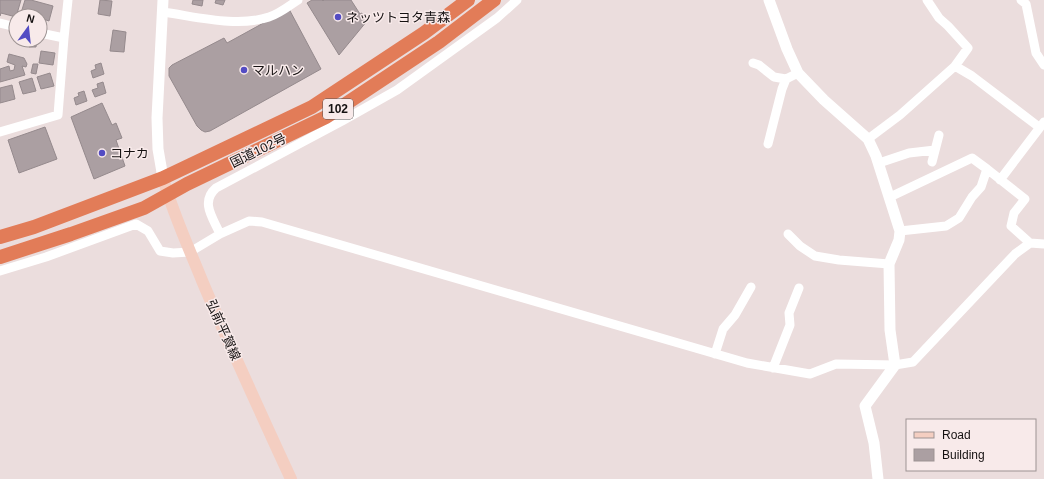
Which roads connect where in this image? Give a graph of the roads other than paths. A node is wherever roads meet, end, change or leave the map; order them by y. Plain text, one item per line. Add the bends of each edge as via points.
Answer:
1 (68, 0) edge
2 (163, 0) edge
3 (298, 0) edge
4 (468, 0) edge
5 (494, 0) edge
6 (517, 0) edge
7 (769, 0) edge
8 (927, 0) edge
9 (1021, 0) edge
10 (162, 12) junction
11 (48, 35) edge
12 (64, 38) junction
13 (753, 63) dead end
14 (1044, 65) edge
15 (955, 66) junction
16 (798, 73) junction
17 (786, 79) junction
18 (1041, 124) edge
19 (0, 132) edge
20 (939, 135) dead end
21 (868, 139) junction
22 (768, 144) dead end
23 (935, 150) junction
24 (932, 162) dead end
25 (879, 163) junction
26 (987, 169) junction
27 (163, 178) junction
28 (1000, 180) junction
29 (168, 194) junction
30 (890, 197) junction
31 (900, 231) junction
32 (220, 234) junction
33 (788, 234) dead end
34 (0, 237) edge
35 (1030, 243) junction
36 (1044, 244) edge
37 (190, 252) junction
38 (0, 257) edge
39 (889, 264) junction
40 (0, 271) edge
41 (751, 287) dead end
42 (799, 288) dead end
43 (715, 354) junction
44 (895, 365) junction
45 (773, 368) junction
46 (291, 479) edge
47 (878, 479) edge

1 - 12 street
2 - 10 street
3 - 10 street via 270,17 250,21 223,21
4 - 27 highway, 国道102号 / 102 via 424,33 312,107
5 - 29 highway, 国道102号 / 102 via 439,42 326,117
6 - 32 street via 497,18 397,90 216,188 208,200
7 - 16 street
8 - 15 street via 939,18 968,48
9 - 14 street via 1026,4 1036,54
10 - 27 street via 157,118 158,149
11 - 12 street
12 - 19 street via 58,115
13 - 17 street via 774,77
15 - 18 street
15 - 21 street via 900,115
16 - 17 street
16 - 21 street
17 - 22 street
18 - 28 street
20 - 23 street
21 - 25 street
23 - 24 street
23 - 25 street via 909,153
25 - 30 street
26 - 28 street
26 - 30 street via 972,158
26 - 31 street via 981,187 958,218 946,226
27 - 29 main road, 弘前平賀線
27 - 34 highway, 国道102号 / 102 via 34,227
28 - 35 street via 1025,199 1014,212 1011,226
29 - 37 main road, 弘前平賀線
29 - 38 highway, 国道102号 / 102 via 144,208
30 - 31 street
31 - 39 street
32 - 37 street
32 - 43 street via 249,221 262,222
33 - 39 street via 815,256
35 - 36 street
35 - 44 street via 1015,254 913,362
37 - 40 street via 160,251 148,231 136,224
37 - 46 main road, 弘前平賀線
39 - 44 street via 890,330
41 - 43 street via 723,329
42 - 45 street via 790,313 790,325
43 - 45 street
44 - 45 street via 836,364 810,374
44 - 47 street via 865,406 874,443

